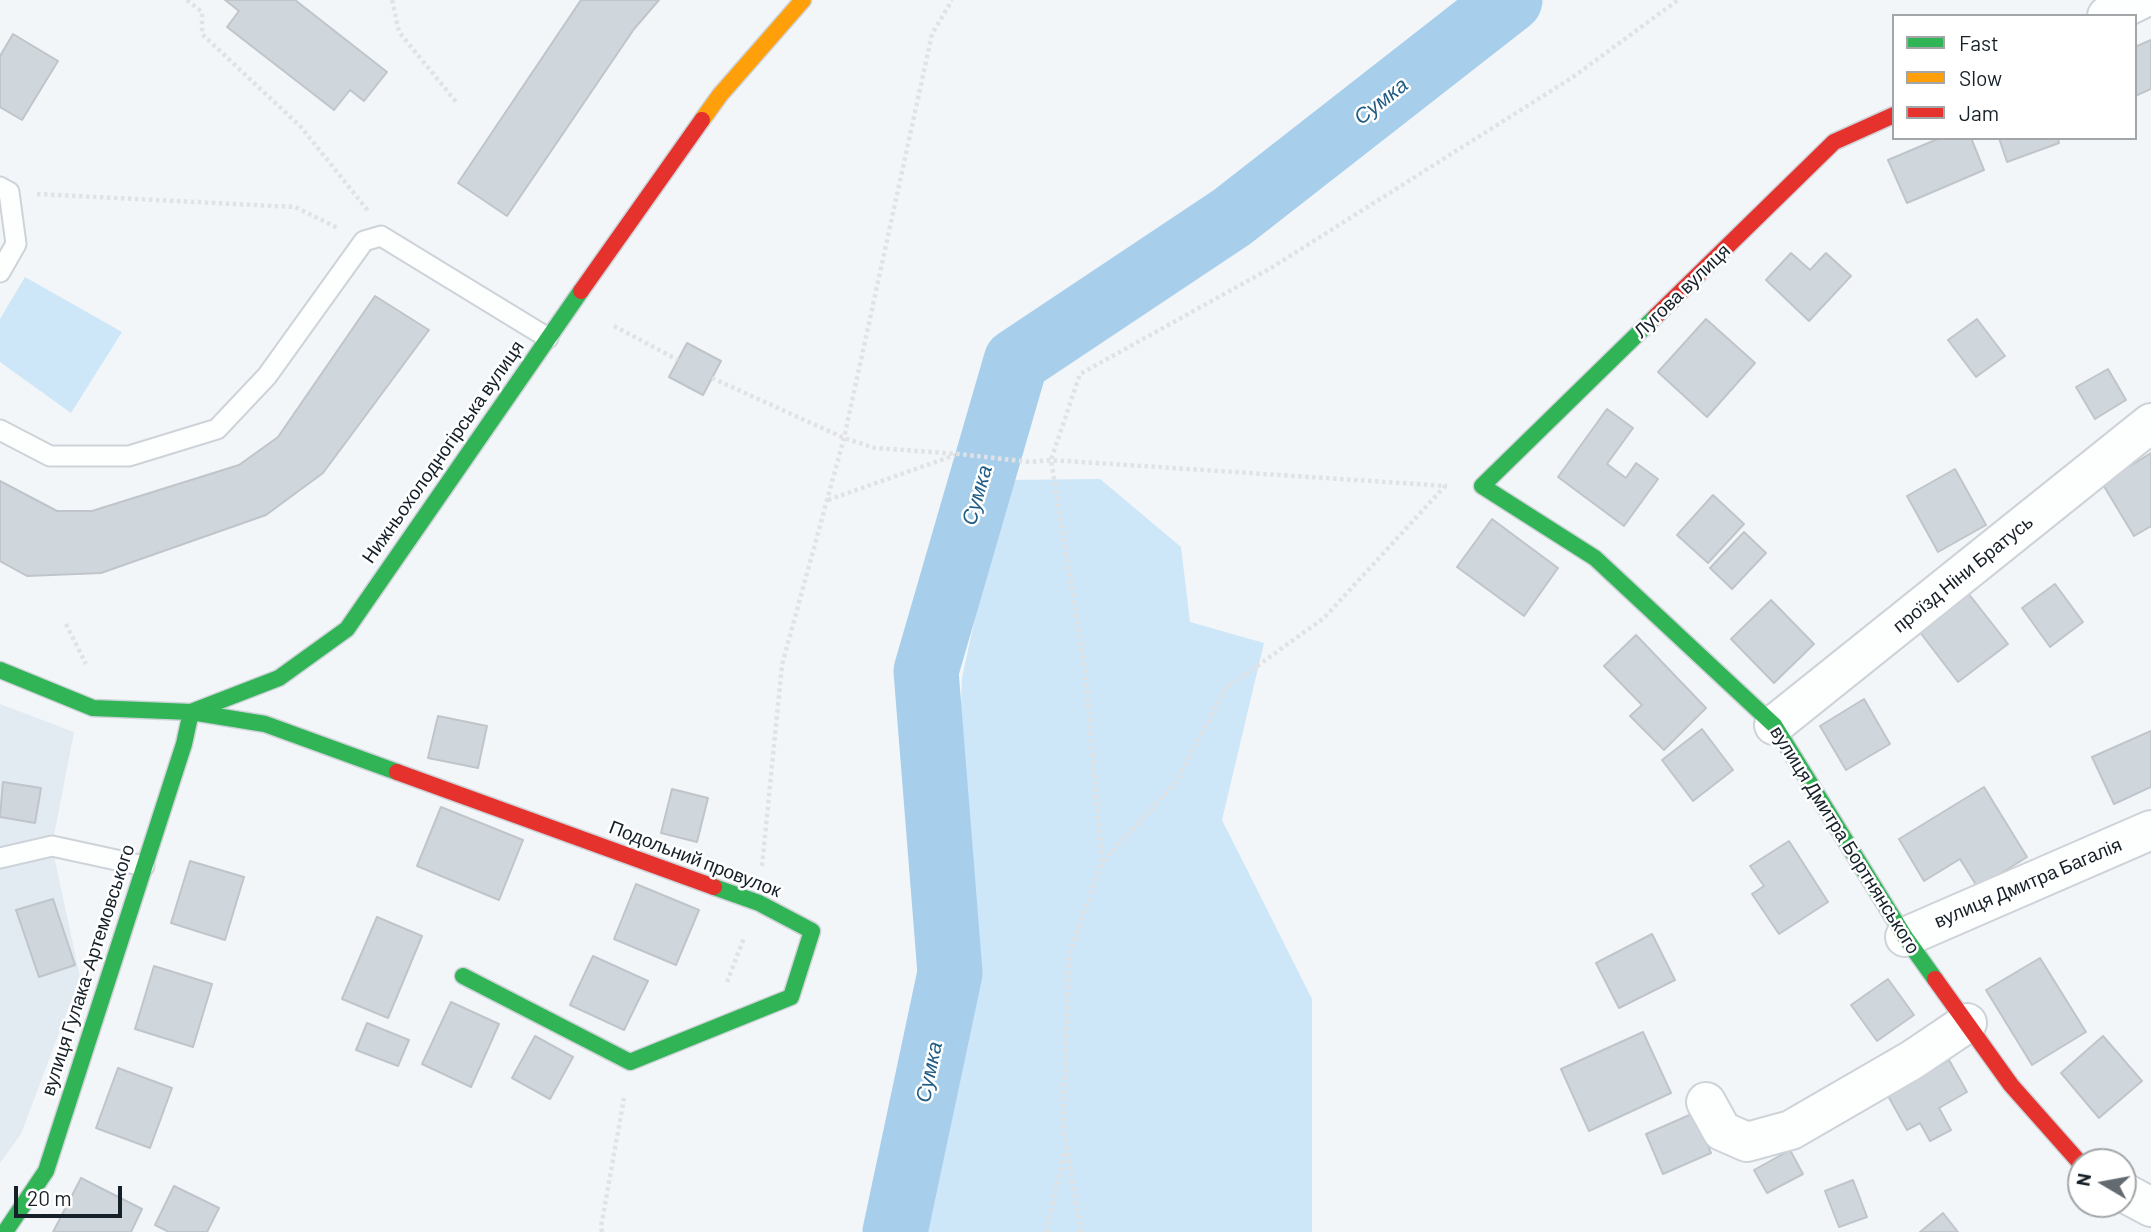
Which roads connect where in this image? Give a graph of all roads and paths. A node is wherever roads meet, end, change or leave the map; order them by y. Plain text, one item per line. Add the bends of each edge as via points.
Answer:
1 (187, 0) edge
2 (391, 0) edge
3 (803, 0) edge
4 (952, 0) edge
5 (1678, 0) edge
6 (2140, 0) edge
7 (2110, 14) edge
8 (457, 103) dead end
9 (1892, 116) edge
10 (5, 189) edge
11 (376, 221) dead end
12 (363, 241) junction
13 (0, 272) edge
14 (614, 326) dead end
15 (548, 338) junction
16 (678, 360) dead end
17 (712, 378) dead end
18 (2151, 423) edge
19 (0, 430) edge
20 (844, 438) junction
21 (959, 454) junction
22 (1051, 460) junction
23 (1482, 485) junction
24 (1445, 486) junction
25 (827, 500) junction
26 (66, 624) dead end
27 (0, 670) edge
28 (91, 673) dead end
29 (191, 712) junction
30 (1774, 725) junction
31 (2151, 830) edge
32 (0, 858) edge
33 (1102, 862) junction
34 (144, 866) junction
35 (759, 903) junction
36 (1905, 937) junction
37 (463, 976) dead end
38 (1966, 1023) junction
39 (1706, 1102) dead end
40 (1066, 1147) junction
41 (2067, 1148) edge
42 (5, 1232) edge
43 (1046, 1232) edge
44 (1081, 1232) edge

1 - 11 path via 202,12 202,34 300,127
2 - 8 path via 399,33
3 - 15 street, Нижньохолодногірська вулиця via 720,95
4 - 20 path via 932,34
5 - 22 path via 1573,77 1271,268 1080,374
6 - 7 street
9 - 23 street, Лугова вулиця via 1834,142
10 - 12 path via 295,207
10 - 13 lane via 16,244
12 - 15 lane via 381,236
12 - 19 lane via 267,376 217,429 129,456 50,456
14 - 16 path
15 - 29 street, Нижньохолодногірська вулиця via 347,629 279,678
17 - 20 path
18 - 30 street, проїзд Ніни Братусь
20 - 21 path via 875,448
20 - 25 path
21 - 22 path
21 - 25 path
22 - 24 path
22 - 33 path via 1085,670
23 - 24 path
23 - 30 street, вулиця Дмитра Бортнянського via 1595,558
24 - 33 path via 1324,618 1225,689 1176,782
25 - 35 path via 782,665
26 - 28 path
27 - 29 street, Нижньохолодногірська вулиця via 93,708
29 - 34 street, вулиця Гулака-Артемовського
29 - 35 street, Подольний провулок via 265,724
30 - 36 street, вулиця Дмитра Бортнянського
31 - 36 street, вулиця Дмитра Багалія
32 - 34 lane via 52,846
33 - 40 path via 1069,955
34 - 42 street, вулиця Гулака-Артемовського via 46,1171
35 - 37 street, Подольний провулок via 812,931 791,997 630,1062
36 - 38 street, вулиця Дмитра Бортнянського
38 - 39 street via 1791,1130 1747,1142 1722,1131
38 - 41 street, вулиця Дмитра Бортнянського via 2011,1085
40 - 43 path
40 - 44 path

